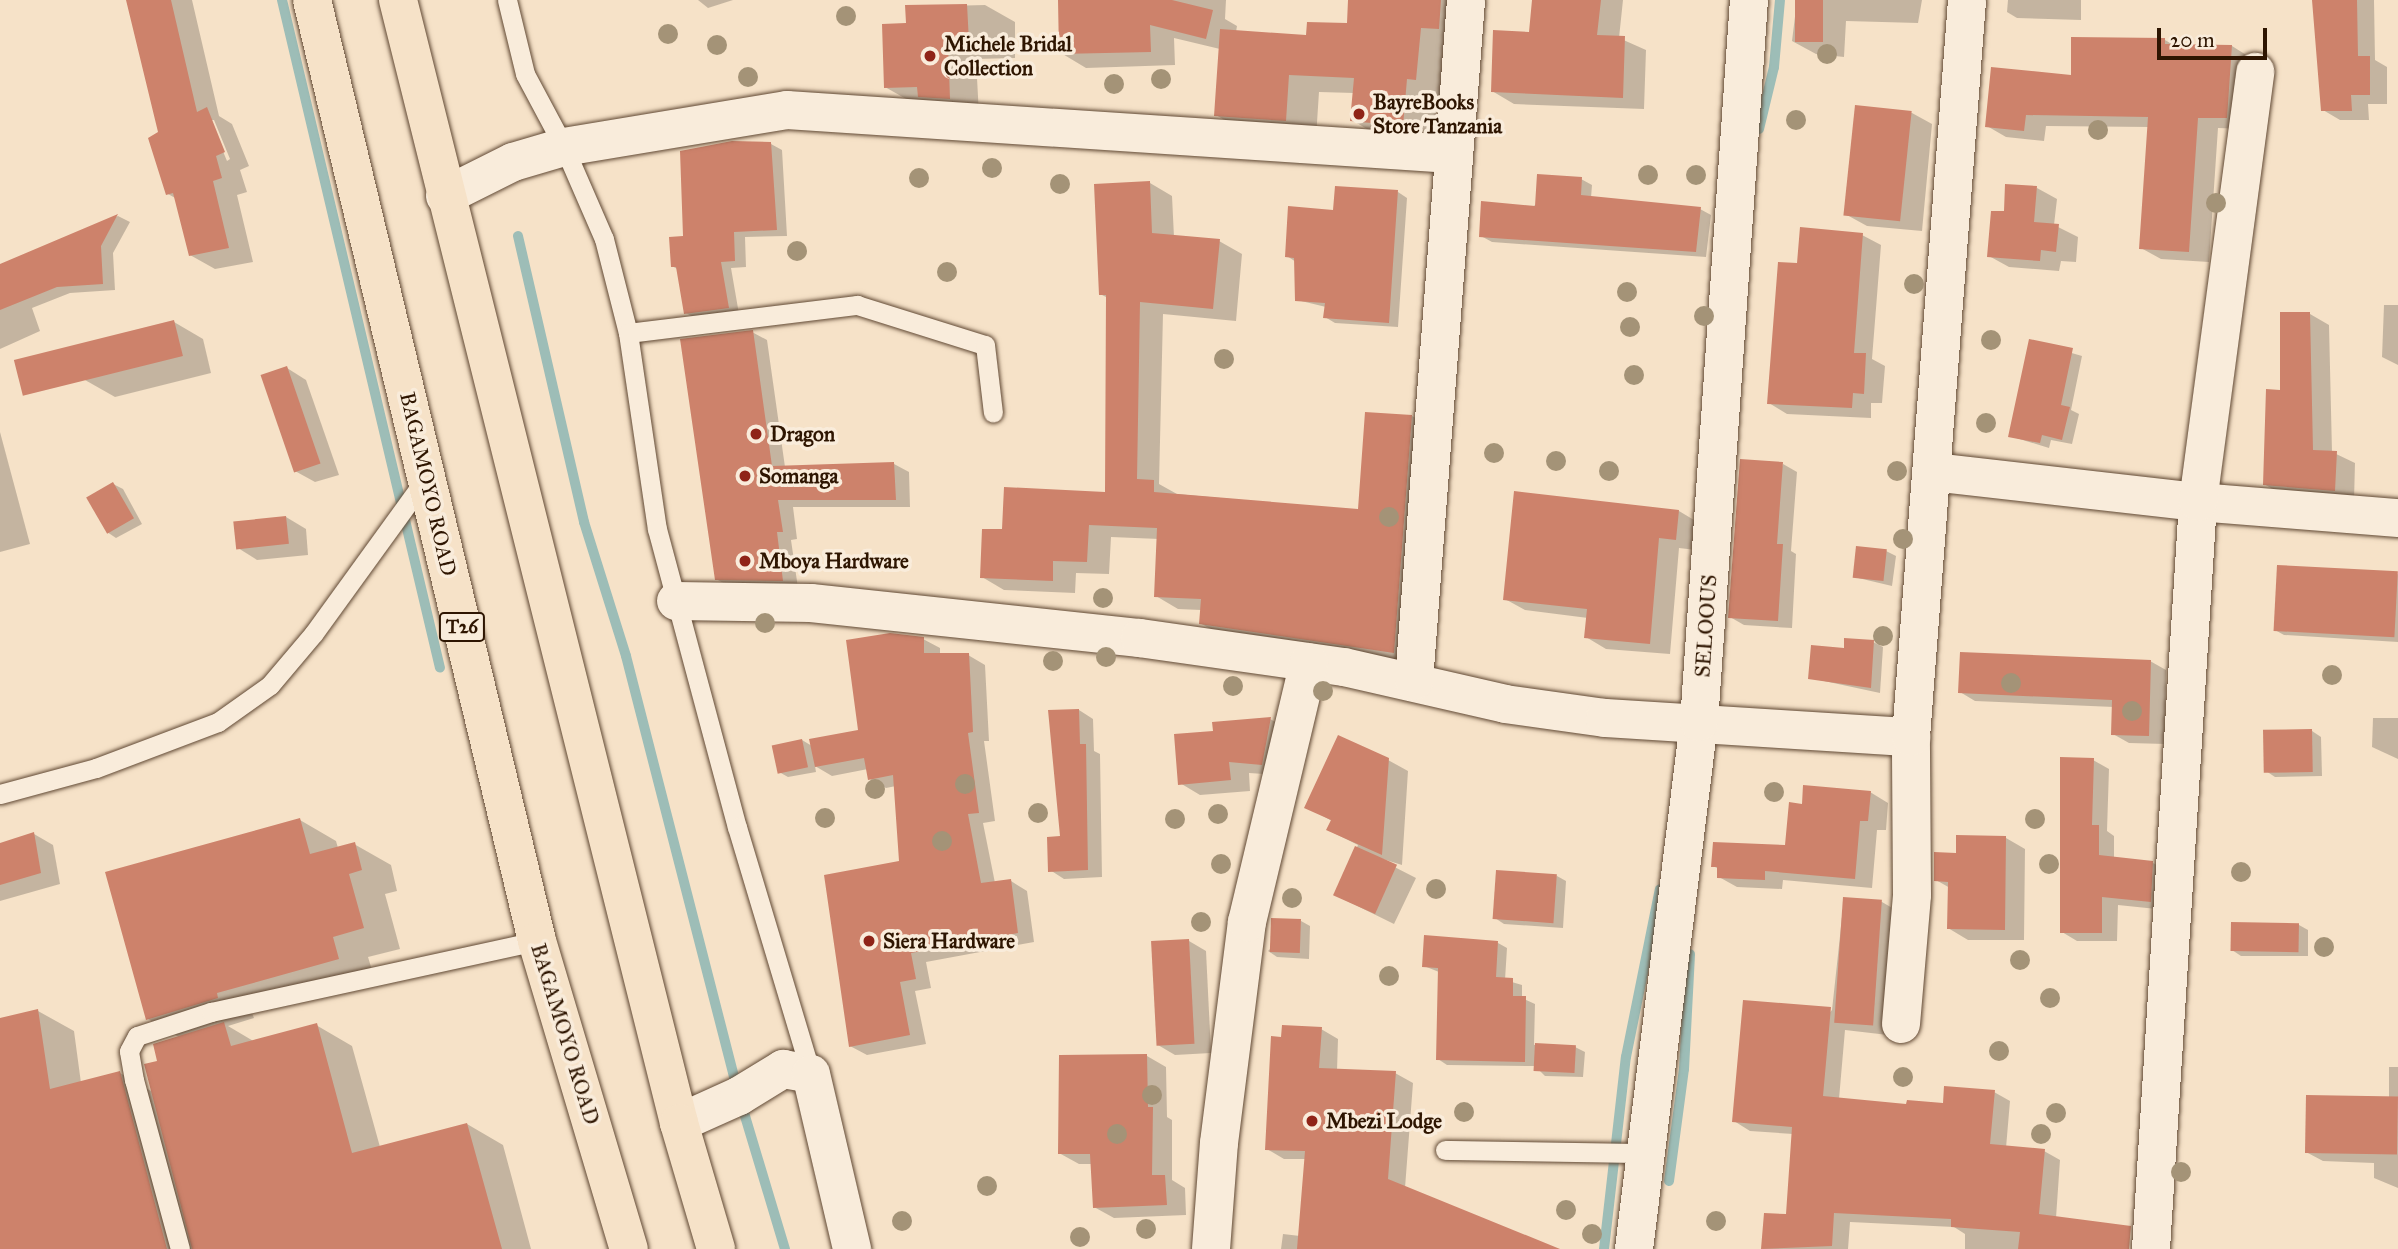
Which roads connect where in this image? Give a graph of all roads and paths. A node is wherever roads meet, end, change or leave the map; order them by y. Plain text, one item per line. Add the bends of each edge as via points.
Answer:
1 (312, 0) edge
2 (398, 0) edge
3 (508, 0) edge
4 (1466, 0) edge
5 (1749, 0) edge
6 (1967, 0) edge
7 (2255, 72) dead end
8 (564, 147) junction
9 (1452, 154) junction
10 (445, 196) junction
11 (628, 332) junction
12 (993, 413) dead end
13 (1933, 472) junction
14 (426, 477) junction
15 (2198, 502) junction
16 (2398, 518) edge
17 (676, 601) junction
18 (1309, 662) junction
19 (1414, 681) junction
20 (1699, 722) junction
21 (1911, 737) junction
22 (0, 794) edge
23 (537, 941) junction
24 (1901, 1024) dead end
25 (811, 1074) junction
26 (679, 1123) junction
27 (1445, 1150) dead end
28 (1643, 1153) junction
29 (180, 1249) edge
30 (629, 1249) edge
31 (716, 1249) edge
32 (852, 1249) edge
33 (1211, 1249) edge
34 (1634, 1249) edge
35 (2151, 1249) edge

1 - 14 highway, BAGAMOYO ROAD / T26
2 - 10 highway
3 - 8 lane via 525,74
4 - 9 street
5 - 20 street, SELOOUS
6 - 13 street via 1951,168
7 - 15 street
8 - 9 street via 787,110
8 - 10 street via 513,162
8 - 11 lane via 604,239
9 - 19 street
10 - 26 highway
11 - 12 lane via 857,305 985,345
11 - 17 lane via 657,528
13 - 15 street
13 - 21 street
14 - 22 lane via 314,633 270,685 218,722 96,768
14 - 23 highway, BAGAMOYO ROAD / T26
15 - 16 street
15 - 35 street
17 - 18 street via 824,604 1140,638
17 - 25 lane
18 - 19 street
18 - 33 street via 1247,922 1219,1143
19 - 20 street via 1505,704 1605,718
20 - 21 street
20 - 28 street, SELOOUS
21 - 24 street via 1912,895
23 - 29 lane via 211,1012 137,1036 129,1051 134,1080
23 - 30 highway, BAGAMOYO ROAD / T26
25 - 26 street via 783,1069 739,1096
25 - 32 street
26 - 31 highway
27 - 28 lane
28 - 34 street, SELOOUS

